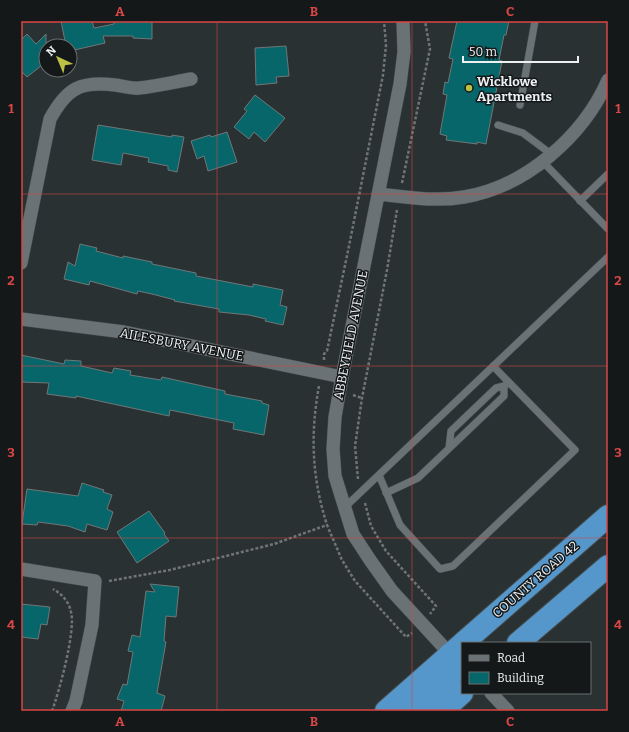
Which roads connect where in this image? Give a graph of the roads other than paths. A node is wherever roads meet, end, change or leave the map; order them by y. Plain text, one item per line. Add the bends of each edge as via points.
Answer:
1 (403, 21) edge
2 (535, 21) edge
3 (191, 79) dead end
4 (608, 80) edge
5 (520, 105) dead end
6 (498, 125) dead end
7 (547, 158) junction
8 (608, 174) edge
9 (378, 194) junction
10 (580, 200) junction
11 (608, 229) edge
12 (608, 257) edge
13 (21, 263) edge
14 (21, 319) edge
15 (493, 366) junction
16 (342, 377) junction
17 (506, 384) junction
18 (449, 448) junction
19 (379, 475) junction
20 (386, 493) junction
21 (344, 508) junction
22 (608, 516) edge
23 (608, 566) edge
24 (21, 569) edge
25 (464, 642) edge
26 (519, 642) edge
27 (458, 647) edge
28 (461, 694) edge
29 (491, 694) edge
30 (409, 703) edge
31 (72, 711) edge
32 (386, 711) edge
33 (442, 711) edge
34 (508, 711) edge

1 - 9 street, ABBEYFIELD AVENUE via 404,52 400,84
2 - 5 lane
3 - 13 street via 138,88 86,84 71,92 59,104 50,119
4 - 7 street via 596,105 580,126
6 - 7 lane via 523,133
7 - 9 street via 524,175 493,189 464,197 432,199
7 - 10 lane
8 - 10 lane
9 - 16 street, ABBEYFIELD AVENUE
10 - 11 lane
12 - 15 lane
14 - 16 street, AILESBURY AVENUE via 124,332
15 - 17 lane
15 - 19 lane
16 - 21 street, ABBEYFIELD AVENUE via 333,449 335,476
17 - 18 lane via 504,396
17 - 18 lane via 496,388 451,432
17 - 20 lane via 575,450 453,566 440,569 429,558 400,525
18 - 20 lane via 418,478
19 - 20 lane
19 - 21 lane
21 - 27 street, ABBEYFIELD AVENUE via 353,534 392,591 423,625
22 - 25 highway, COUNTY ROAD 42
23 - 26 highway
24 - 31 street via 95,581 92,625
27 - 30 highway, COUNTY ROAD 42
28 - 33 highway
29 - 34 street
30 - 32 highway

